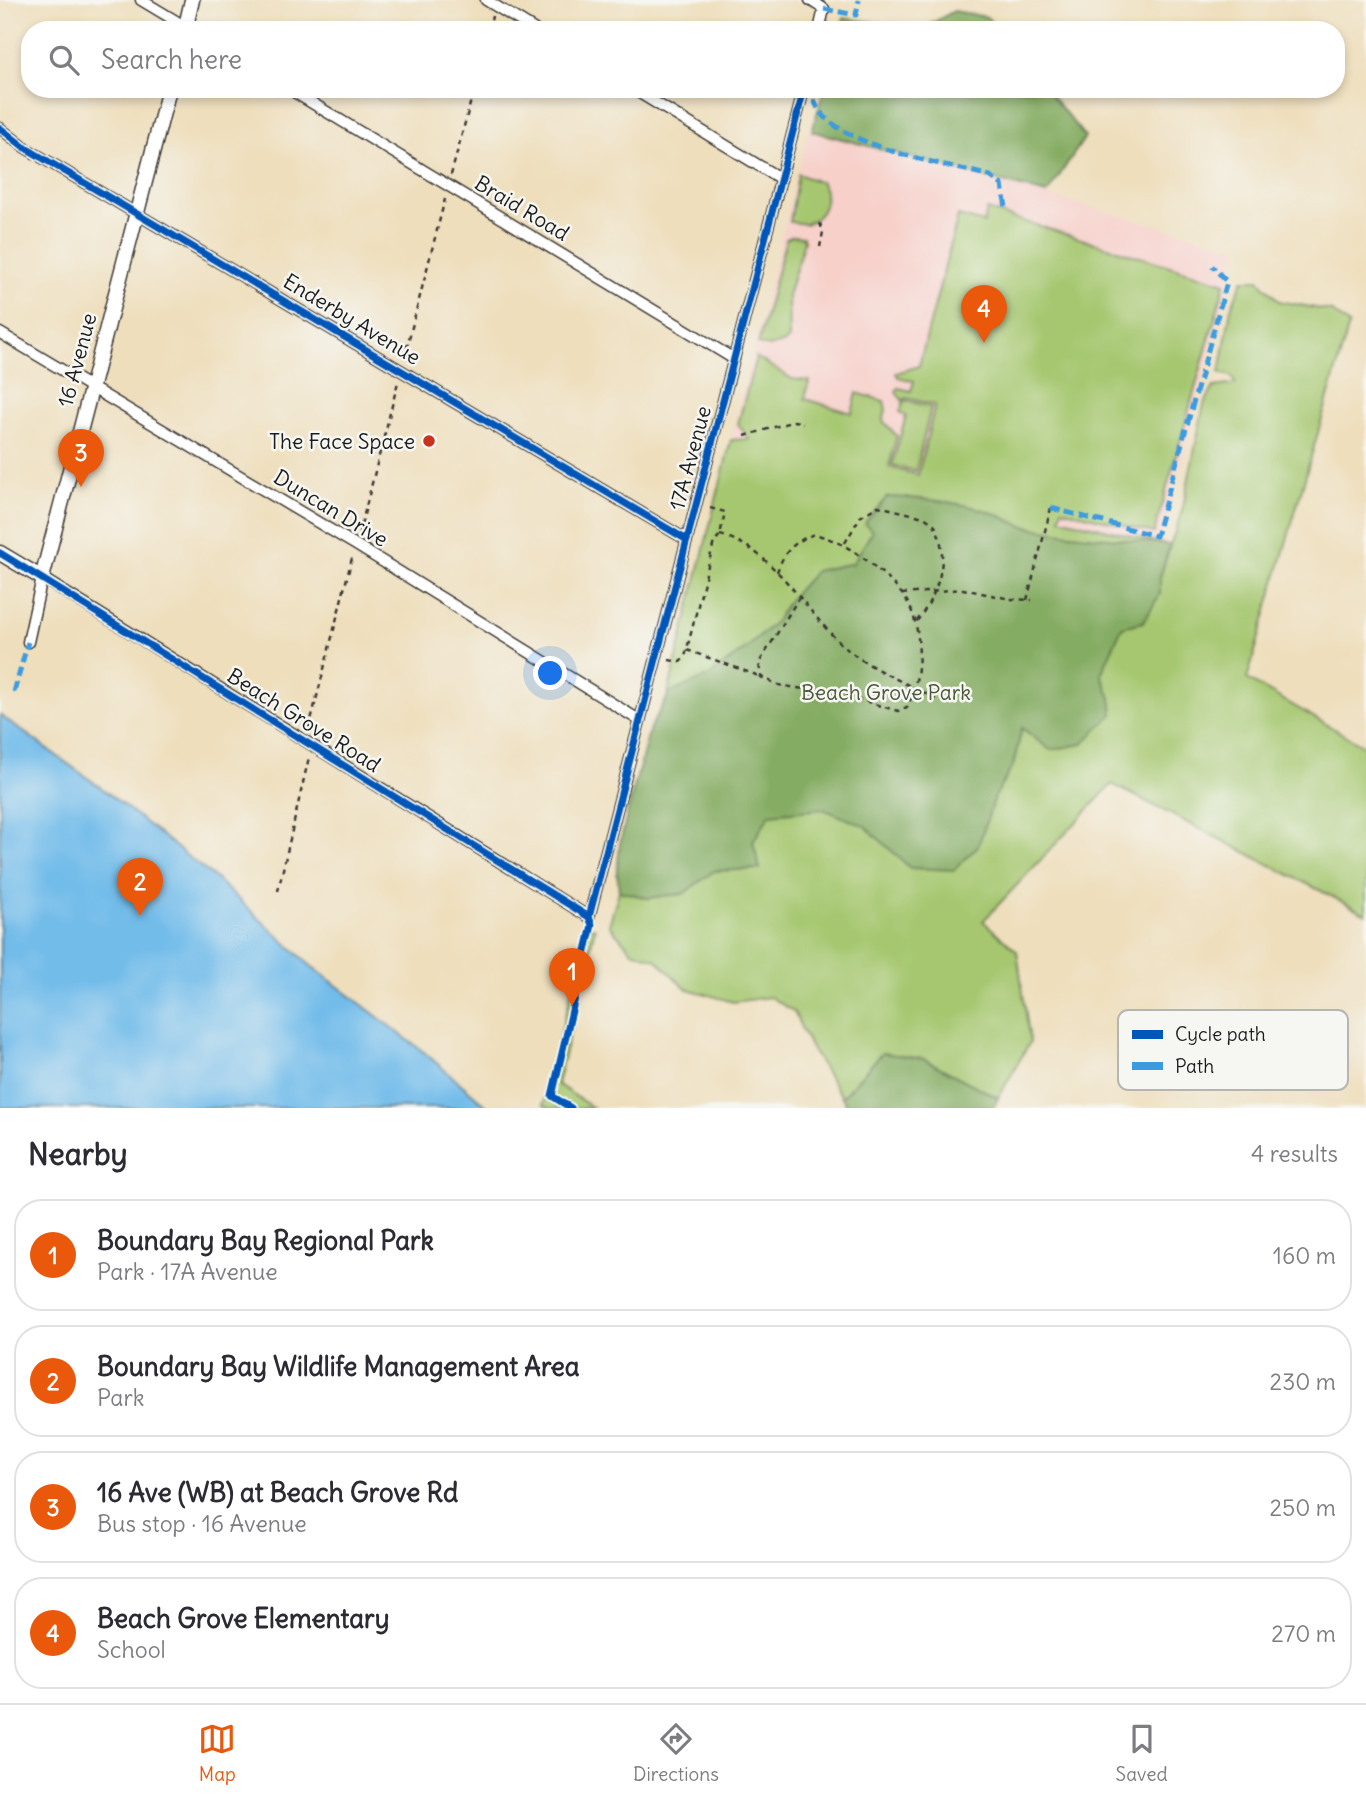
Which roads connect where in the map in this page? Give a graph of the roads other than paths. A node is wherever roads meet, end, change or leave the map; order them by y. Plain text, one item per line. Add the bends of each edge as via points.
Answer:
1 (141, 0) edge
2 (192, 0) edge
3 (486, 0) edge
4 (810, 0) edge
5 (174, 21) edge
6 (188, 21) edge
7 (520, 21) edge
8 (821, 21) edge
9 (167, 98) edge
10 (304, 98) edge
11 (648, 98) edge
12 (802, 98) edge
13 (0, 128) edge
14 (781, 179) junction
15 (137, 212) junction
16 (0, 333) edge
17 (734, 359) junction
18 (92, 386) junction
19 (687, 540) junction
20 (0, 553) edge
21 (42, 578) junction
22 (28, 642) dead end
23 (639, 720) junction
24 (589, 917) joint

1 - 5 street
2 - 6 street
3 - 7 street
4 - 8 street via 824,9
9 - 15 street, 16 Avenue
10 - 17 street, Braid Road
11 - 14 street
12 - 14 street, 17A Avenue
13 - 15 street, Enderby Avenue
14 - 17 street, 17A Avenue
15 - 18 street, 16 Avenue
15 - 19 street, Enderby Avenue
16 - 18 street, Duncan Drive
17 - 19 street, 17A Avenue
18 - 21 street, 16 Avenue
18 - 23 street, Duncan Drive
19 - 23 street, 17A Avenue
20 - 21 street, Beach Grove Road
21 - 22 street, 16 Avenue
21 - 24 street, Beach Grove Road
23 - 24 street, 17A Avenue

